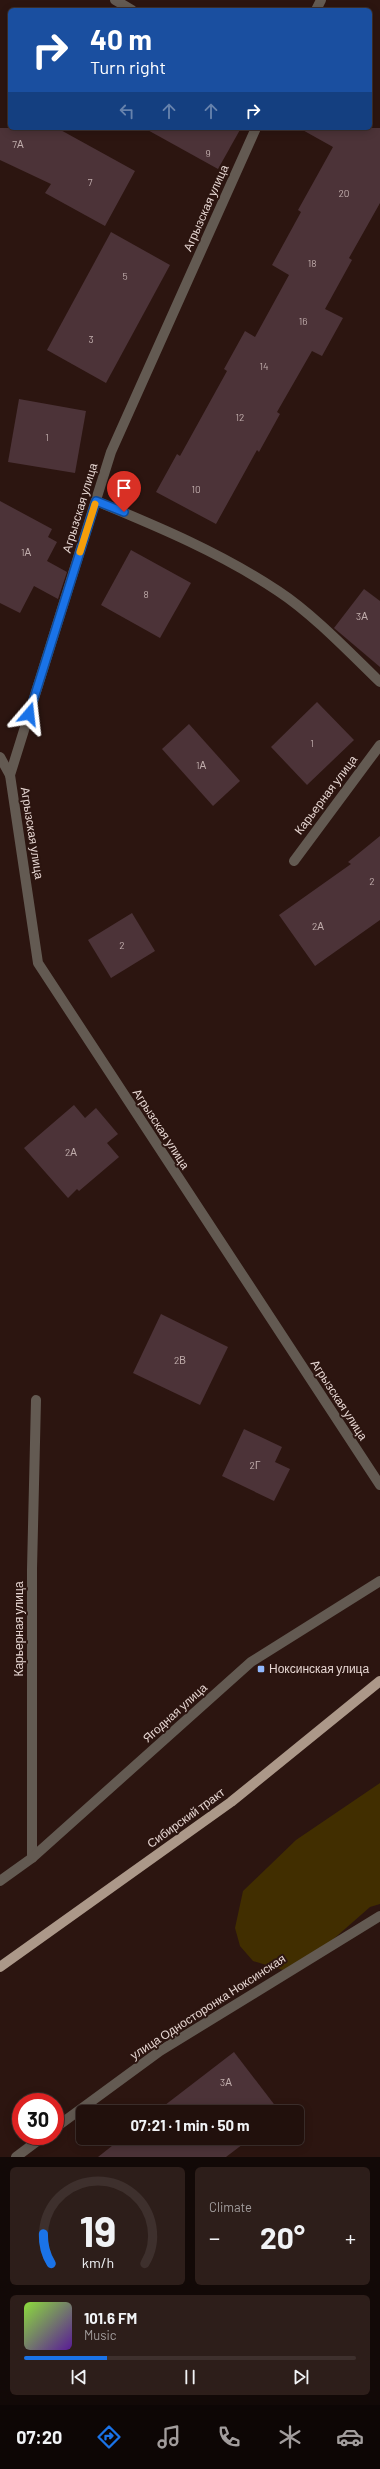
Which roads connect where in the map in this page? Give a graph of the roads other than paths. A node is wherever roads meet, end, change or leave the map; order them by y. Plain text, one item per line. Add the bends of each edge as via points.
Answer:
1 (115, 0) edge
2 (129, 8) edge
3 (255, 130) edge
4 (96, 501) junction
5 (380, 682) edge
6 (380, 745) edge
7 (0, 757) edge
8 (10, 775) junction
9 (294, 861) dead end
10 (36, 1400) dead end
11 (380, 1485) edge
12 (380, 1581) edge
13 (380, 1681) edge
14 (32, 1858) junction
15 (0, 1881) edge
16 (380, 1916) edge
17 (0, 1967) edge
18 (64, 2121) edge
19 (32, 2145) edge
20 (16, 2157) edge

1 - 2 street
3 - 4 street, Агрызская улица via 111,452
4 - 5 street via 193,541 279,591 339,642
4 - 8 street, Агрызская улица
6 - 9 street, Карьерная улица
7 - 8 street
8 - 11 street, Агрызская улица via 38,963
10 - 14 street, Карьерная улица via 32,1569
12 - 14 street, Ягодная улица via 250,1662
13 - 17 main road, Сибирский тракт via 231,1802
14 - 15 street, Ягодная улица
16 - 18 street, улица Односторонка Ноксинская via 160,2051
19 - 20 street

